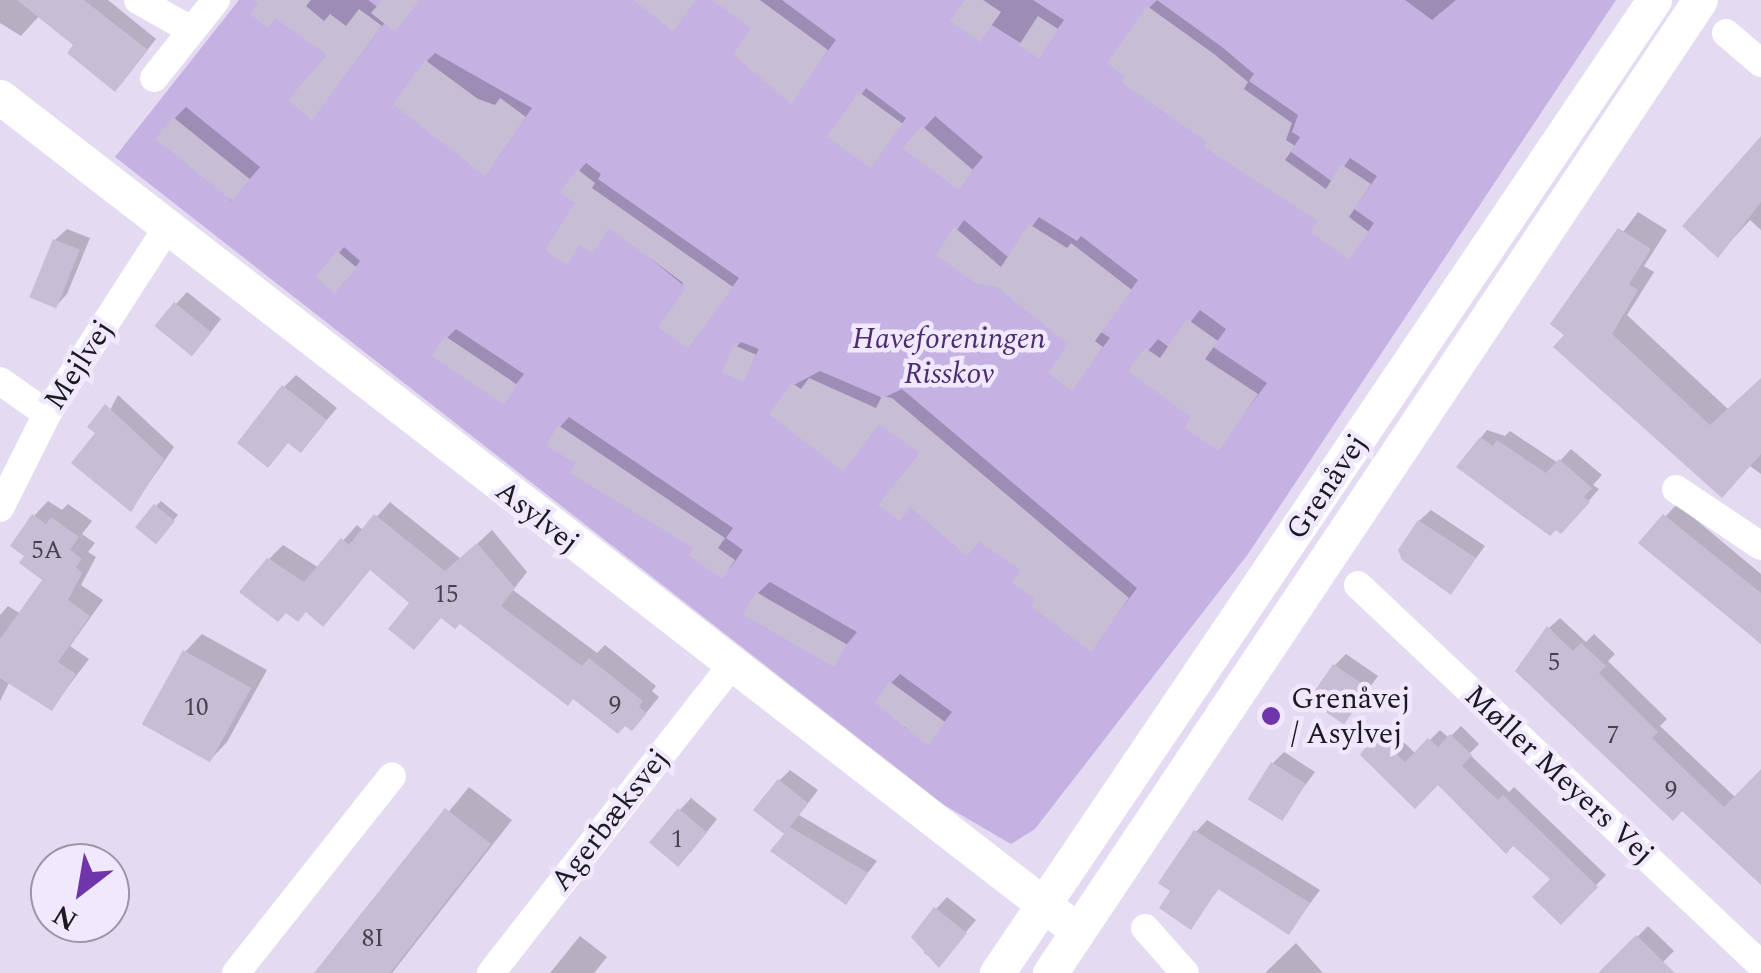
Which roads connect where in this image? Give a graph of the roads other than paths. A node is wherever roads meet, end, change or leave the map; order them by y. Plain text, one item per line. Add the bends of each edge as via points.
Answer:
1 (138, 0) edge
2 (216, 0) edge
3 (1654, 0) edge
4 (1700, 0) edge
5 (191, 30) junction
6 (1726, 34) dead end
7 (1761, 63) edge
8 (154, 78) dead end
9 (0, 97) edge
10 (167, 228) junction
11 (0, 382) edge
12 (47, 414) junction
13 (1676, 489) dead end
14 (0, 508) edge
15 (1761, 546) edge
16 (1358, 585) dead end
17 (730, 668) junction
18 (392, 776) dead end
19 (1042, 906) junction
20 (1145, 928) dead end
21 (1078, 931) junction
22 (1761, 964) edge
23 (236, 973) edge
24 (491, 973) edge
25 (998, 973) edge
26 (1050, 973) edge
27 (1185, 973) edge

1 - 5 street
2 - 5 street
3 - 19 street, Grenåvej
4 - 21 street, Grenåvej
5 - 8 street
6 - 7 street
9 - 10 street, Asylvej
10 - 12 street, Mejlvej
10 - 17 street, Asylvej
11 - 12 street
12 - 14 street, Mejlvej
13 - 15 street
16 - 22 street, Møller Meyers Vej
17 - 19 street, Asylvej
17 - 24 street, Agerbæksvej
18 - 23 street
19 - 21 street, Asylvej
19 - 25 street, Grenåvej
20 - 27 street
21 - 26 street, Grenåvej

